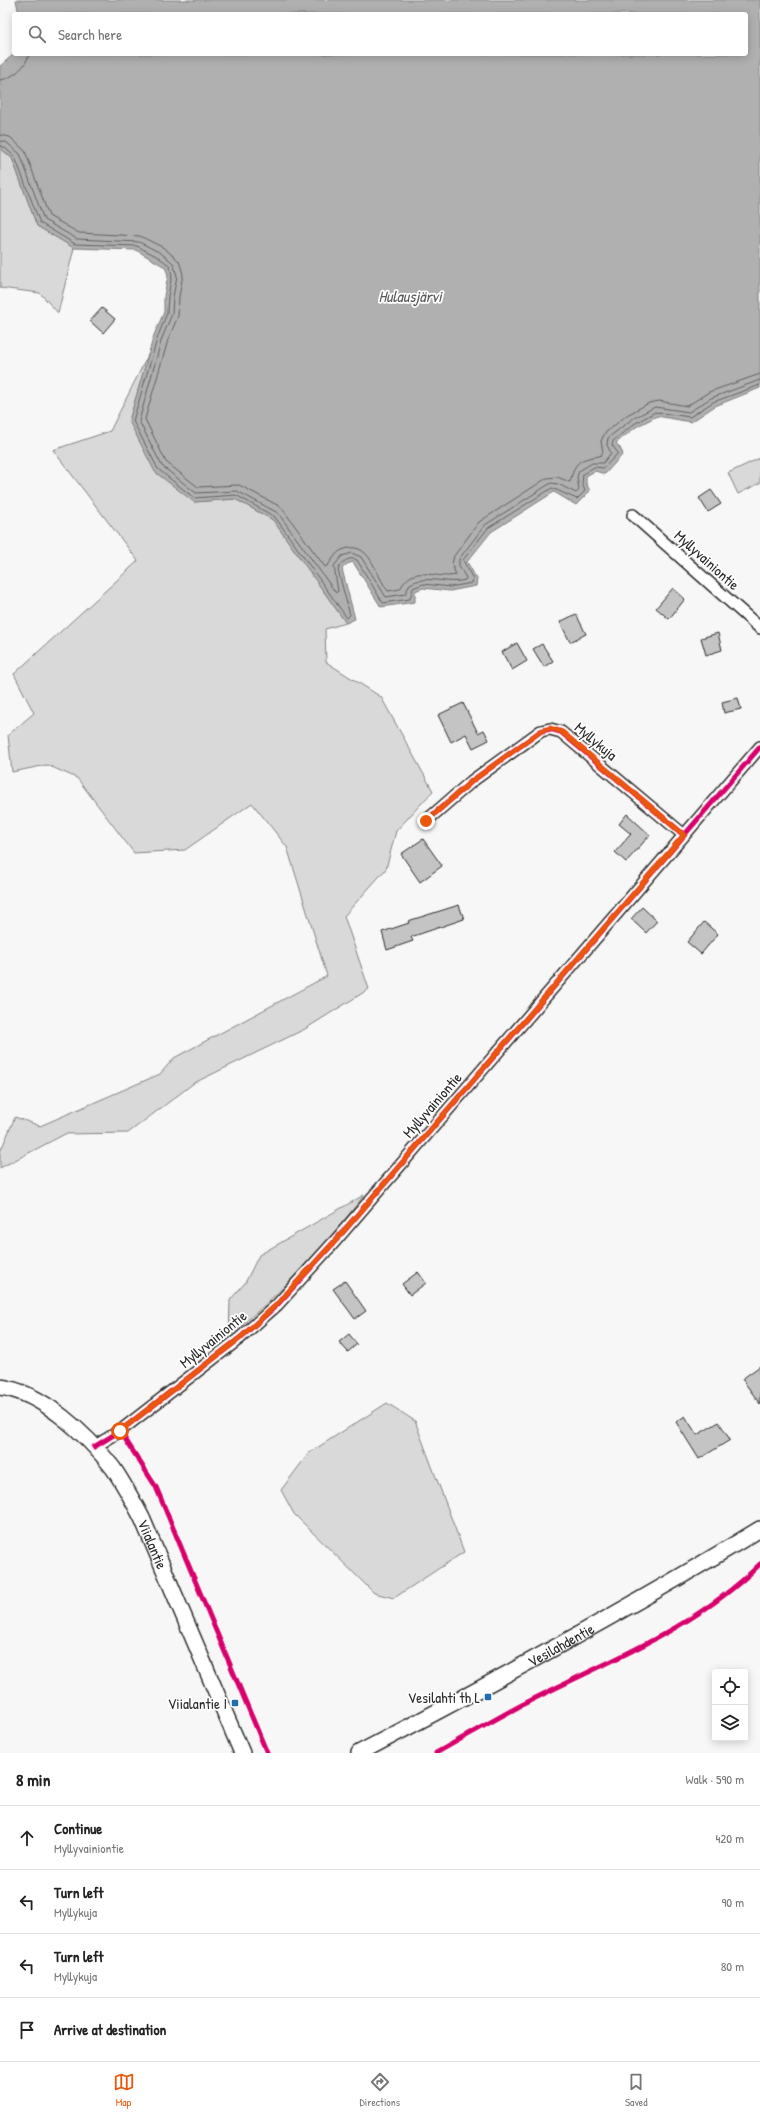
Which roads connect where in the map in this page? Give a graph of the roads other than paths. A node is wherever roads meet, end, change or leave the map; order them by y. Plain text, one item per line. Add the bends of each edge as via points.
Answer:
1 (633, 515) dead end
2 (760, 628) edge
3 (760, 747) edge
4 (426, 821) dead end
5 (684, 835) junction
6 (0, 1387) edge
7 (94, 1447) junction
8 (760, 1529) edge
9 (242, 1753) edge
10 (359, 1753) edge

1 - 2 street, Myllyvainiontie
3 - 5 street, Myllyvainiontie
4 - 5 street, Myllykuja via 472,781 541,731 550,728 562,732
5 - 7 street, Myllyvainiontie via 336,1240 276,1305 200,1370 120,1431
6 - 7 main road, Viialantie via 13,1389 56,1412
7 - 9 main road, Viialantie via 112,1468 142,1518
8 - 10 main road, Vesilahdentie via 692,1571 550,1651

